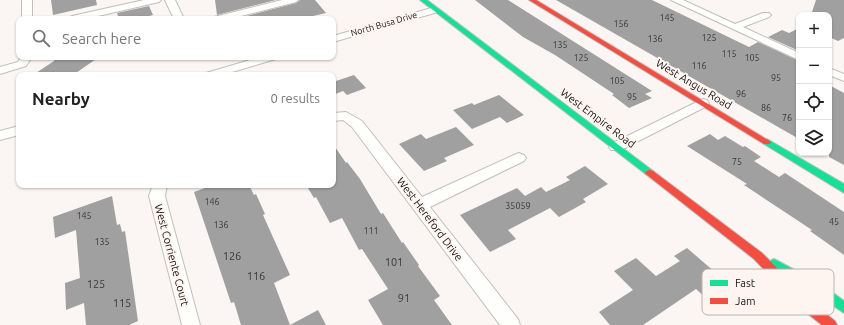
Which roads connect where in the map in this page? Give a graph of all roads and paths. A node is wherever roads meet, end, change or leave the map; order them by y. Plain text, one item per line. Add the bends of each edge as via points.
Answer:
1 (27, 0) edge
2 (156, 0) edge
3 (170, 0) edge
4 (293, 0) edge
5 (423, 0) edge
6 (532, 0) edge
7 (676, 0) edge
8 (435, 10) junction
9 (766, 15) dead end
10 (27, 16) edge
11 (85, 16) edge
12 (178, 16) edge
13 (229, 16) edge
14 (735, 27) junction
15 (336, 38) edge
16 (796, 56) edge
17 (24, 60) edge
18 (262, 60) edge
19 (0, 71) edge
20 (223, 72) edge
21 (832, 72) edge
22 (844, 78) edge
23 (703, 103) junction
24 (340, 116) edge
25 (16, 131) edge
26 (0, 136) edge
27 (616, 147) junction
28 (520, 158) dead end
29 (159, 188) edge
30 (844, 189) edge
31 (420, 205) junction
32 (758, 256) junction
33 (771, 269) edge
34 (782, 269) edge
35 (834, 301) edge
36 (844, 308) edge
37 (818, 315) edge
38 (191, 325) edge
39 (511, 325) edge
40 (831, 325) edge

1 - 10 street
2 - 11 street
3 - 12 street
4 - 13 street
5 - 8 street, West Empire Road
6 - 23 street, West Angus Road
7 - 14 street
8 - 15 street, North Busa Drive
8 - 27 street, West Empire Road
9 - 14 street
14 - 16 street
17 - 19 street
18 - 20 street
21 - 22 street
23 - 27 street
23 - 30 street, West Angus Road
24 - 31 street, West Hereford Drive via 357,124
25 - 26 street
27 - 32 street, West Empire Road
28 - 31 street
29 - 38 street, West Corriente Court via 156,196
31 - 39 street, West Hereford Drive
32 - 33 street, West Empire Road
32 - 34 street, West Empire Road
35 - 36 street, West Empire Road
37 - 40 street, West Empire Road

